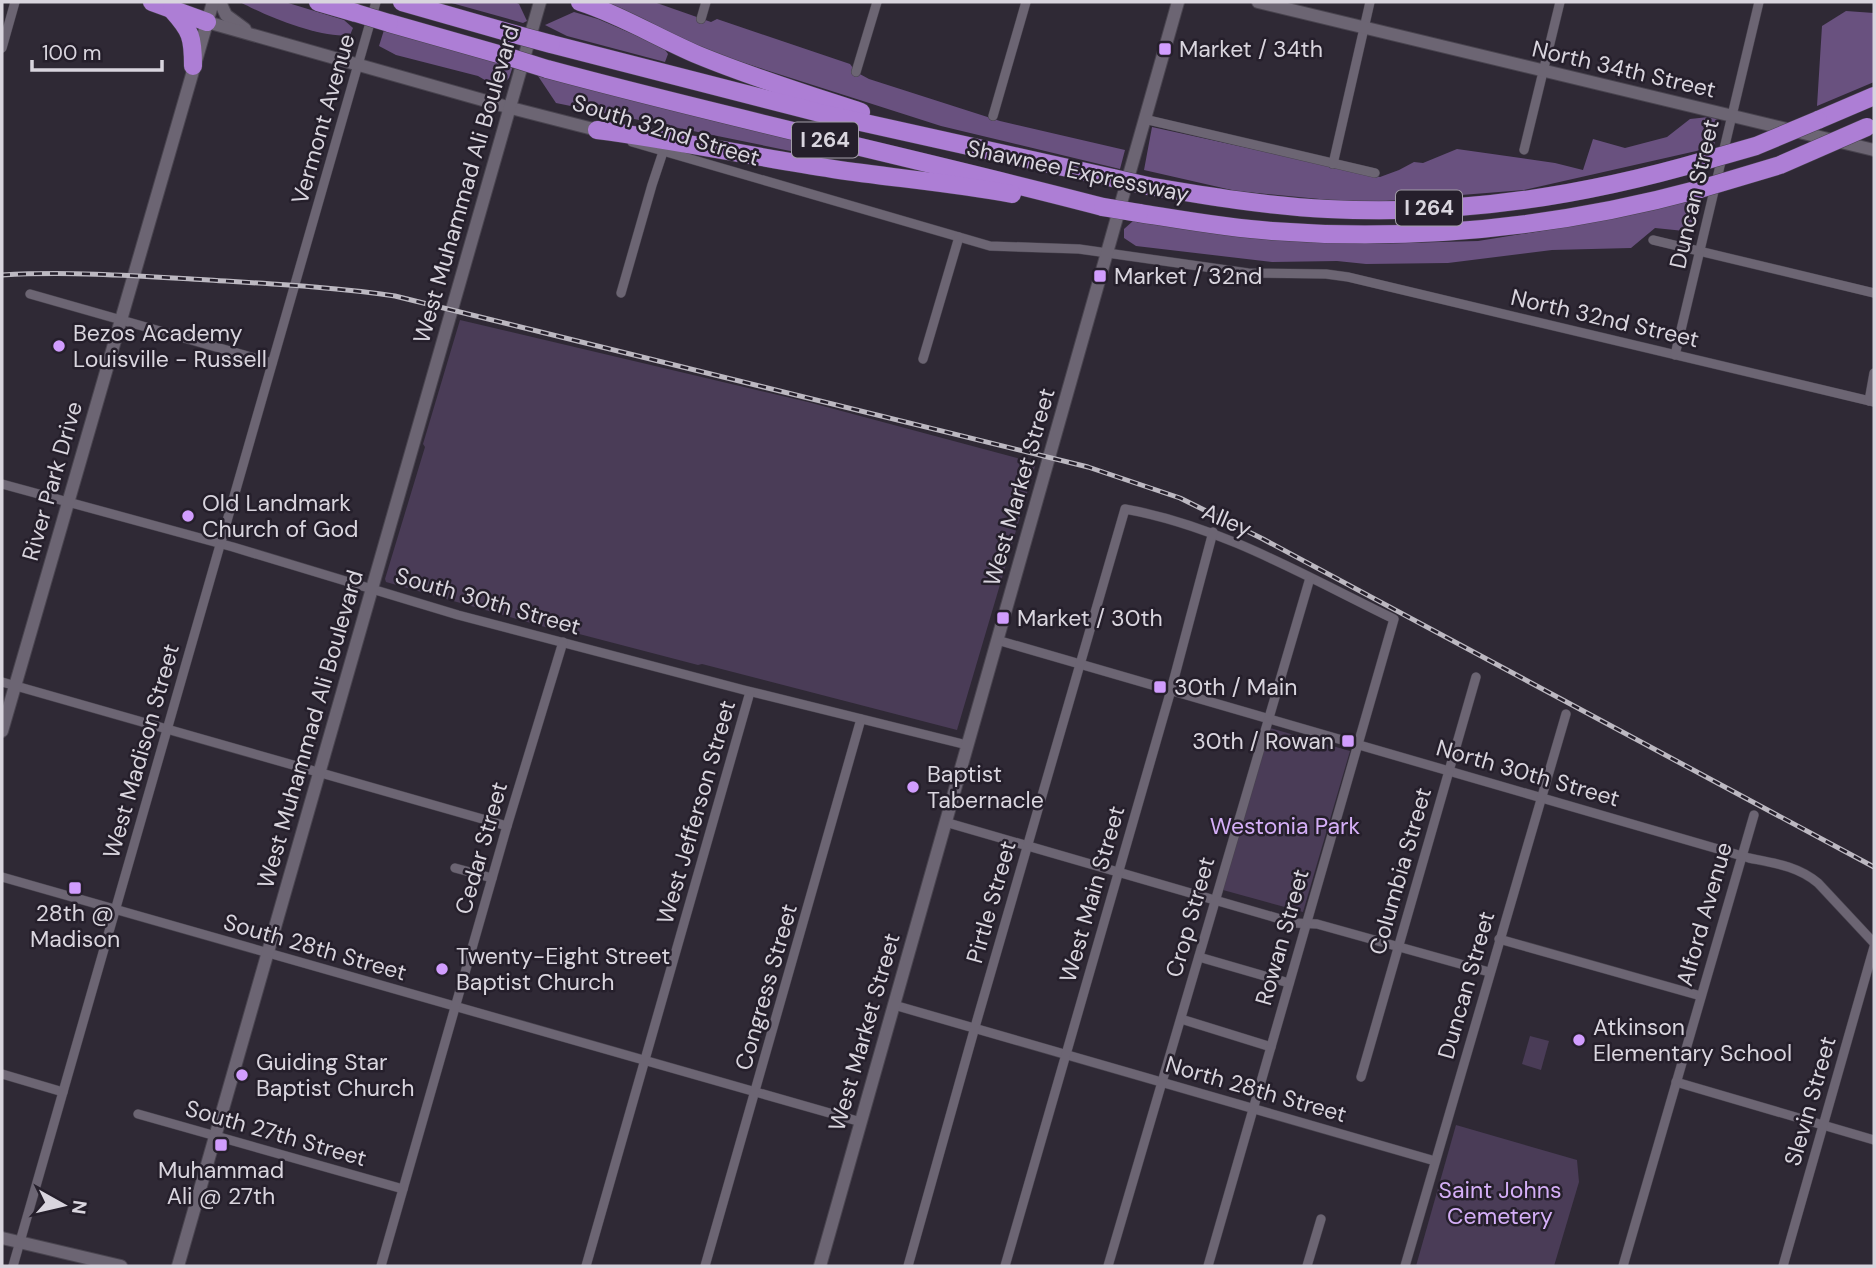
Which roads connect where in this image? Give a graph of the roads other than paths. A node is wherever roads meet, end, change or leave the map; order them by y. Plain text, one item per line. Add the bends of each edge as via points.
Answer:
1 (15, 2) edge
2 (152, 2) edge
3 (213, 2) edge
4 (220, 2) edge
5 (318, 2) edge
6 (376, 2) edge
7 (402, 2) edge
8 (528, 2) edge
9 (540, 2) edge
10 (706, 2) edge
11 (877, 2) edge
12 (1026, 2) edge
13 (1178, 2) edge
14 (1258, 2) edge
15 (1370, 2) edge
16 (1560, 2) edge
17 (1759, 2) edge
18 (587, 3) edge
19 (172, 10) junction
20 (701, 19) dead end
21 (207, 22) junction
22 (534, 28) junction
23 (1364, 28) junction
24 (257, 36) junction
25 (2, 48) edge
26 (358, 65) junction
27 (193, 66) junction
28 (856, 72) dead end
29 (1543, 72) junction
30 (1874, 96) edge
31 (511, 108) junction
32 (1732, 116) junction
33 (993, 117) dead end
34 (1144, 119) junction
35 (1871, 126) edge
36 (597, 130) junction
37 (971, 147) junction
38 (1524, 150) dead end
39 (1874, 150) edge
40 (663, 152) junction
41 (1333, 164) junction
42 (1375, 173) dead end
43 (1103, 207) junction
44 (958, 237) junction
45 (1653, 240) dead end
46 (306, 247) joint
47 (1700, 251) junction
48 (1106, 252) junction
49 (1326, 274) joint
50 (621, 293) dead end
51 (1874, 293) edge
52 (30, 294) dead end
53 (121, 320) junction
54 (1675, 355) junction
55 (923, 359) dead end
56 (272, 363) junction
57 (1874, 373) edge
58 (1871, 402) edge
59 (2, 484) edge
60 (69, 501) junction
61 (1125, 509) joint
62 (1213, 533) junction
63 (220, 544) junction
64 (1310, 579) junction
65 (372, 588) junction
66 (1394, 619) joint
67 (997, 640) junction
68 (563, 642) junction
69 (1080, 664) junction
70 (1476, 677) dead end
71 (8, 684) edge
72 (1171, 690) junction
73 (750, 692) junction
74 (1566, 714) dead end
75 (1269, 718) junction
76 (861, 719) junction
77 (167, 729) junction
78 (2, 731) edge
79 (1358, 744) junction
80 (967, 745) junction
81 (1449, 771) junction
82 (319, 772) junction
83 (1540, 797) junction
84 (1754, 814) dead end
85 (945, 822) junction
86 (507, 825) junction
87 (1027, 845) junction
88 (1741, 855) junction
89 (455, 868) dead end
90 (1119, 872) junction
91 (2, 877) edge
92 (492, 878) junction
93 (1216, 900) junction
94 (115, 910) junction
95 (1856, 922) joint
96 (1306, 923) junction
97 (1499, 939) junction
98 (1398, 945) junction
99 (1874, 945) edge
100 (267, 953) junction
101 (1199, 957) junction
102 (1489, 972) junction
103 (1289, 984) junction
104 (1701, 996) junction
105 (894, 1005) junction
106 (455, 1007) junction
107 (1181, 1019) junction
108 (975, 1027) junction
109 (1271, 1046) junction
110 (1066, 1054) junction
111 (644, 1061) junction
112 (2, 1074) edge
113 (1361, 1077) dead end
114 (1163, 1082) junction
115 (1676, 1082) junction
116 (63, 1091) junction
117 (755, 1093) junction
118 (1253, 1108) junction
119 (138, 1114) dead end
120 (860, 1122) junction
121 (1824, 1125) junction
122 (215, 1135) junction
123 (1874, 1140) edge
124 (1435, 1161) junction
125 (403, 1189) junction
126 (1321, 1219) dead end
127 (2, 1238) edge
128 (20, 1243) junction
129 (13, 1266) edge
130 (121, 1266) edge
131 (178, 1266) edge
132 (381, 1266) edge
133 (586, 1266) edge
134 (705, 1266) edge
135 (820, 1266) edge
136 (908, 1266) edge
137 (1005, 1266) edge
138 (1108, 1266) edge
139 (1208, 1266) edge
140 (1307, 1266) edge
141 (1405, 1266) edge
142 (1623, 1266) edge
143 (1783, 1266) edge

1 - 25 street
2 - 19 highway
3 - 21 main road, River Park Drive
4 - 24 main road via 226,15
5 - 43 highway, Shawnee Expressway / I 264, bridge via 547,69
6 - 26 street, Vermont Avenue
7 - 37 highway, Shawnee Expressway / I 264, bridge via 781,103
8 - 22 main road
9 - 22 main road, West Muhammad Ali Boulevard
10 - 20 street
11 - 28 street
12 - 33 street
13 - 34 main road, West Market Street
14 - 23 main road, North 34th Street
15 - 23 street
16 - 29 street
17 - 32 street, Duncan Street
18 - 37 highway via 740,72
19 - 21 highway
19 - 27 highway via 189,28
21 - 24 main road, South 32nd Street
21 - 27 main road, River Park Drive
22 - 31 main road, West Muhammad Ali Boulevard
23 - 29 main road, North 34th Street
23 - 41 street
24 - 26 main road, South 32nd Street
26 - 31 main road, South 32nd Street
26 - 46 street, Vermont Avenue
27 - 53 main road, River Park Drive
29 - 32 main road, North 34th Street
29 - 38 street
30 - 37 highway, Shawnee Expressway / I 264, bridge via 1756,146 1644,178 1494,204 1409,209 1280,206 1148,186
31 - 36 main road, South 32nd Street
31 - 65 main road, West Muhammad Ali Boulevard
32 - 39 main road, North 34th Street
32 - 47 street, Duncan Street
34 - 41 street
34 - 48 main road, West Market Street
35 - 43 highway, Shawnee Expressway / I 264, bridge via 1752,175 1607,212 1537,224 1409,235 1341,235 1269,231
36 - 40 street, South 32nd Street
36 - 43 highway
40 - 44 street, South 32nd Street
40 - 50 street
41 - 42 street
44 - 48 street, South 32nd Street via 990,246
44 - 55 street
45 - 47 street
46 - 56 street, West Madison Street
47 - 51 street
47 - 54 street, Duncan Street
48 - 49 street, South 32nd Street via 1248,273
48 - 67 main road, West Market Street
49 - 54 street, North 32nd Street
52 - 53 street
53 - 56 street
53 - 60 main road, River Park Drive
54 - 58 street, North 32nd Street
56 - 63 street, West Madison Street
57 - 58 street
59 - 60 street, South 30th Street
60 - 63 street, South 30th Street
60 - 71 main road, River Park Drive
61 - 62 street, Alley
61 - 69 street, Pirtle Street
62 - 64 street, Alley
62 - 72 street, West Main Street
63 - 65 street, South 30th Street
63 - 77 street, West Madison Street
64 - 66 street, Alley
64 - 75 street, Crop Street
65 - 68 street, South 30th Street
65 - 82 main road, West Muhammad Ali Boulevard
66 - 79 street, Rowan Street
67 - 69 street
67 - 80 main road, West Market Street
68 - 73 street, South 30th Street
68 - 86 street, Cedar Street
69 - 72 street
69 - 87 street, Pirtle Street
70 - 81 street, Columbia Street
71 - 77 street
71 - 78 main road, River Park Drive
72 - 75 street, North 30th Street
72 - 90 street, West Main Street
73 - 76 street, South 30th Street
73 - 111 street, West Jefferson Street
74 - 83 street, Duncan Street
75 - 79 street, North 30th Street
75 - 93 street, Crop Street
76 - 80 street, South 30th Street
76 - 117 street, Congress Street
77 - 82 street
77 - 94 street, West Madison Street
79 - 81 street, North 30th Street
79 - 96 street, Rowan Street
80 - 85 main road, West Market Street
81 - 83 street, North 30th Street
81 - 98 street, Columbia Street
82 - 86 street
82 - 100 main road, West Muhammad Ali Boulevard
83 - 88 street, North 30th Street
83 - 97 street, Duncan Street
84 - 88 street, Alford Avenue
85 - 87 street
85 - 105 main road, West Market Street
86 - 92 street, Cedar Street
87 - 90 street
87 - 108 street, Pirtle Street
88 - 95 street, North 30th Street via 1808,874
88 - 104 street, Alford Avenue
89 - 92 street
90 - 93 street
90 - 110 street, West Main Street
91 - 94 street, South 28th Street
92 - 106 street, Cedar Street
93 - 96 street
93 - 101 street, Crop Street
94 - 100 street, South 28th Street
94 - 116 street, West Madison Street
95 - 99 street, Slevin Street
96 - 98 street
96 - 103 street, Rowan Street
97 - 102 street, Duncan Street
97 - 104 street
98 - 102 street
98 - 113 street, Columbia Street
99 - 121 street, Slevin Street
100 - 106 street, South 28th Street
100 - 122 main road, West Muhammad Ali Boulevard
101 - 103 street
101 - 107 street, Crop Street
102 - 124 street, Duncan Street
103 - 109 street, Rowan Street
104 - 115 street, Alford Avenue
105 - 108 street
105 - 120 main road, West Market Street
106 - 111 street, South 28th Street
106 - 125 street, Cedar Street
107 - 109 street
107 - 114 street, Crop Street
108 - 110 street
108 - 136 street, Pirtle Street
109 - 118 street, Rowan Street
110 - 114 street, North 28th Street
110 - 137 street, West Main Street
111 - 117 street, South 28th Street
111 - 133 street, West Jefferson Street
112 - 116 street
114 - 118 street, North 28th Street
114 - 138 street, Crop Street
115 - 121 street
115 - 142 street, Alford Avenue
116 - 128 street, West Madison Street
117 - 120 street, South 28th Street
117 - 134 street, Congress Street
118 - 124 street, North 28th Street
118 - 139 street, Rowan Street
119 - 122 street, South 27th Street
120 - 135 main road, West Market Street
121 - 123 street
121 - 143 street, Slevin Street
122 - 125 street, South 27th Street
122 - 131 main road, West Muhammad Ali Boulevard
124 - 141 street, Duncan Street
125 - 132 street, Cedar Street
126 - 140 street
127 - 128 main road
128 - 129 street, West Madison Street
128 - 130 main road

